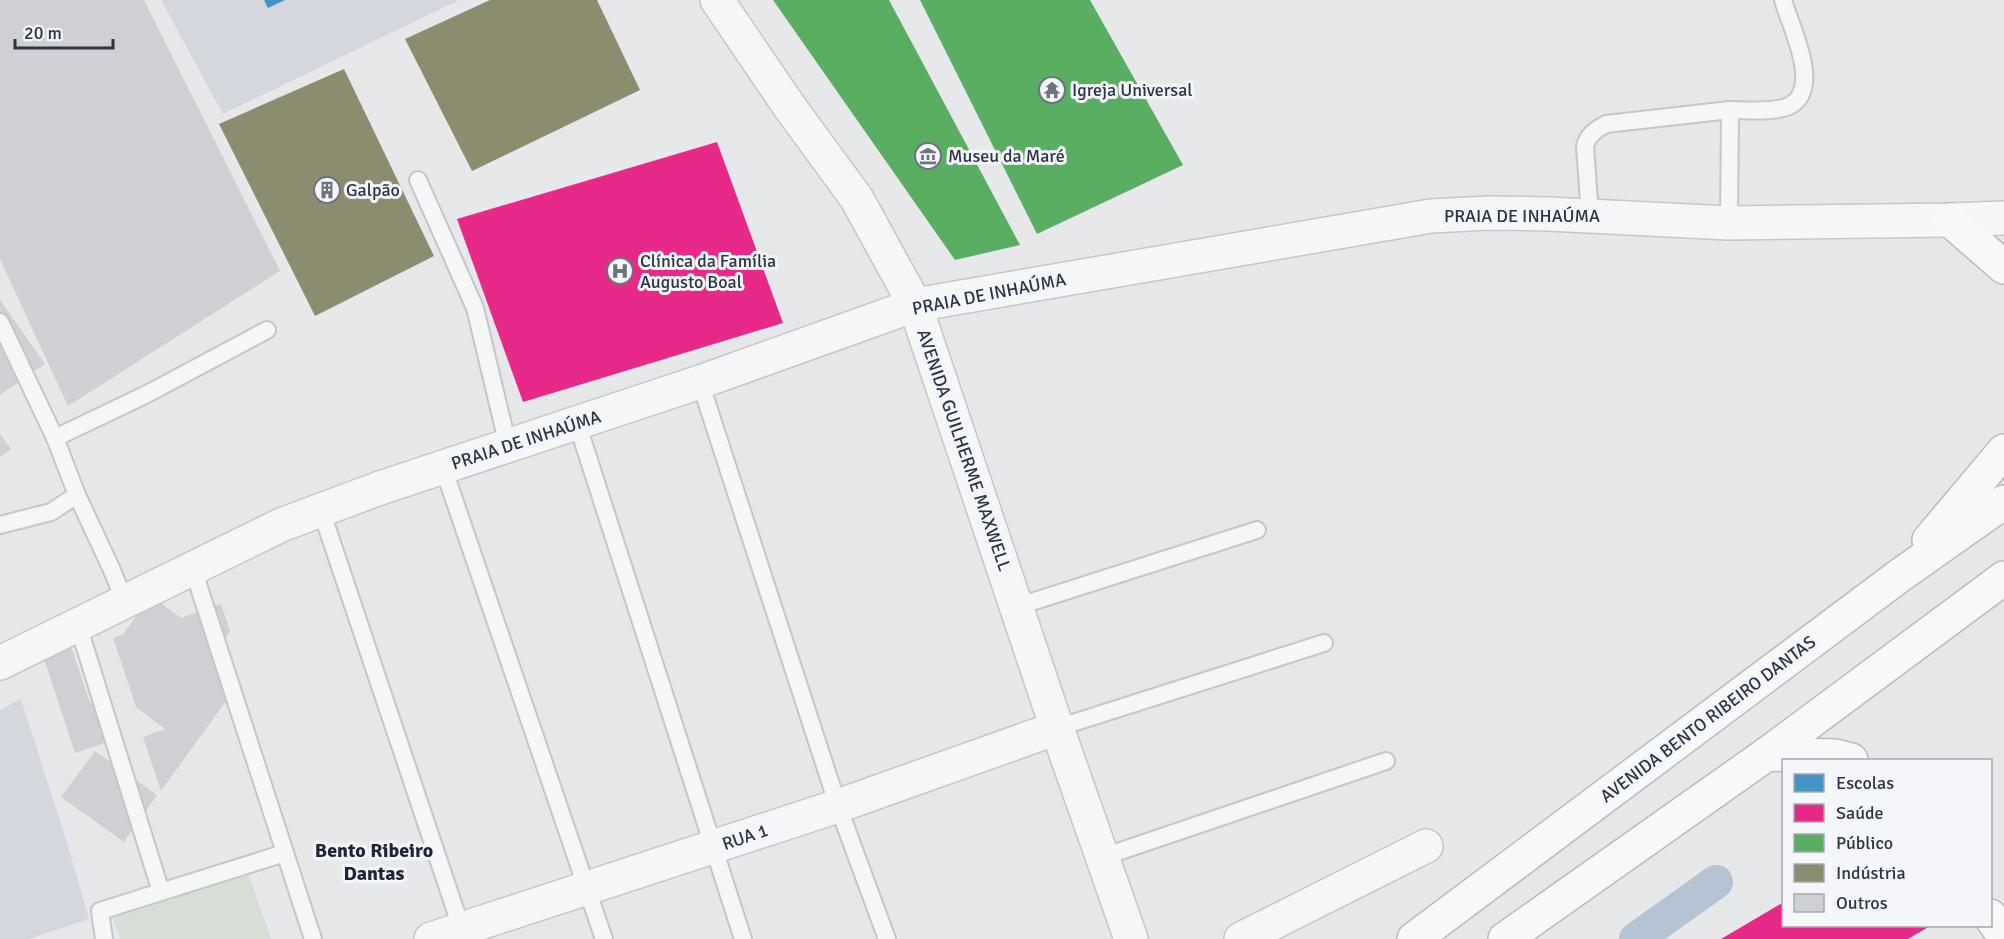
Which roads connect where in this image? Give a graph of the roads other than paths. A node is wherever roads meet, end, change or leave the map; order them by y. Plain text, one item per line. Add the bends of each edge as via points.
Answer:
1 (717, 0) edge
2 (1783, 0) edge
3 (1730, 110) junction
4 (418, 180) dead end
5 (1590, 216) junction
6 (2004, 218) edge
7 (1950, 220) junction
8 (1729, 223) junction
9 (2004, 267) edge
10 (915, 305) junction
11 (0, 322) edge
12 (267, 330) dead end
13 (700, 382) junction
14 (576, 423) junction
15 (55, 438) junction
16 (508, 446) junction
17 (2004, 451) edge
18 (443, 467) junction
19 (77, 495) junction
20 (2004, 502) edge
21 (321, 510) junction
22 (0, 525) edge
23 (1257, 530) dead end
24 (193, 569) junction
25 (1899, 576) junction
26 (2004, 578) edge
27 (125, 602) junction
28 (1016, 607) junction
29 (78, 625) junction
30 (1324, 643) dead end
31 (0, 663) edge
32 (1057, 728) junction
33 (1767, 754) junction
34 (1847, 759) edge
35 (1386, 761) dead end
36 (838, 806) junction
37 (1426, 846) dead end
38 (713, 848) junction
39 (285, 853) junction
40 (1103, 856) junction
41 (586, 889) junction
42 (161, 892) junction
43 (1992, 919) edge
44 (463, 935) edge
45 (2004, 936) edge
46 (104, 939) edge
47 (313, 939) edge
48 (431, 939) edge
49 (604, 939) edge
50 (743, 939) edge
51 (887, 939) edge
52 (1131, 939) edge
53 (1241, 939) edge
54 (1414, 939) edge
55 (1505, 939) edge

1 - 10 street, AVENIDA GUILHERME MAXWELL via 857,199
2 - 3 lane via 1799,44 1805,80 1798,99 1777,109
3 - 5 lane via 1606,124 1593,132 1585,146
3 - 8 lane
4 - 16 lane via 476,308
5 - 8 street, PRAIA DE INHAÚMA
5 - 10 street, PRAIA DE INHAÚMA via 1431,216
6 - 7 street, PRAIA DE INHAÚMA
7 - 8 street, PRAIA DE INHAÚMA
7 - 9 highway
10 - 13 street, PRAIA DE INHAÚMA
10 - 28 street, AVENIDA GUILHERME MAXWELL
11 - 15 lane
12 - 15 lane
13 - 14 street, PRAIA DE INHAÚMA
13 - 36 lane
14 - 16 street, PRAIA DE INHAÚMA
14 - 38 lane
15 - 19 lane
16 - 18 street, PRAIA DE INHAÚMA
17 - 25 highway
18 - 21 street, PRAIA DE INHAÚMA
18 - 41 lane
19 - 22 lane via 51,512
19 - 27 lane
20 - 25 highway, AVENIDA BENTO RIBEIRO DANTAS
21 - 24 street, PRAIA DE INHAÚMA via 281,525
21 - 44 lane
23 - 28 lane
24 - 27 street, PRAIA DE INHAÚMA
24 - 39 lane
25 - 54 highway, AVENIDA BENTO RIBEIRO DANTAS
26 - 33 highway
27 - 29 street, PRAIA DE INHAÚMA
28 - 32 street, AVENIDA GUILHERME MAXWELL
29 - 31 street, PRAIA DE INHAÚMA
29 - 42 lane
30 - 32 lane
32 - 36 street, RUA 1
32 - 40 street, AVENIDA GUILHERME MAXWELL
33 - 34 highway
33 - 55 highway
35 - 40 lane
36 - 38 street, RUA 1
36 - 51 lane
37 - 53 street
38 - 41 street, RUA 1
38 - 50 lane
39 - 42 lane
39 - 47 lane
40 - 52 street, AVENIDA GUILHERME MAXWELL
41 - 44 street, RUA 1
41 - 49 lane
42 - 46 lane via 100,911
43 - 45 highway
44 - 48 street, RUA 1

